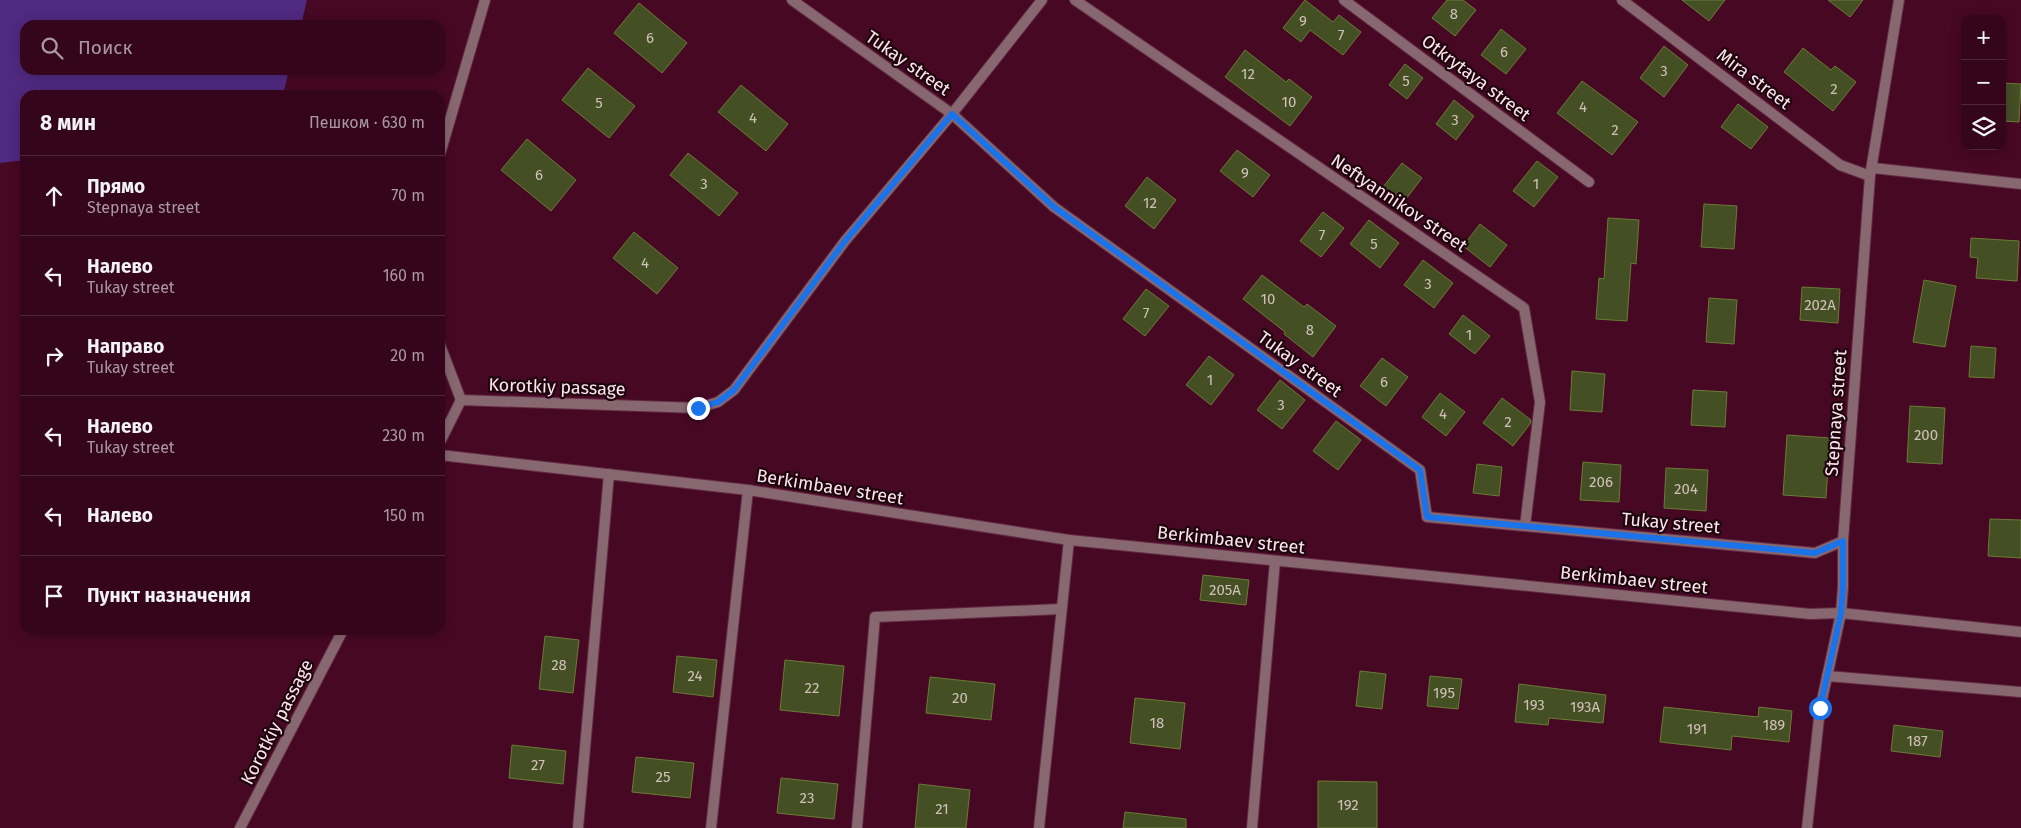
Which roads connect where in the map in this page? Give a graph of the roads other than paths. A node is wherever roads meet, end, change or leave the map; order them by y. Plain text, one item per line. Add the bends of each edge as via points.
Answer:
1 (485, 0) edge
2 (792, 0) edge
3 (1042, 0) edge
4 (1075, 0) edge
5 (1344, 0) edge
6 (1622, 0) edge
7 (1899, 0) edge
8 (952, 114) junction
9 (445, 137) edge
10 (1872, 172) junction
11 (1589, 182) dead end
12 (2021, 184) edge
13 (445, 358) edge
14 (461, 400) junction
15 (445, 432) edge
16 (445, 456) edge
17 (609, 474) junction
18 (748, 490) junction
19 (1525, 526) junction
20 (1069, 540) junction
21 (1843, 541) junction
22 (1275, 561) junction
23 (1062, 609) junction
24 (1841, 613) junction
25 (2021, 632) edge
26 (340, 635) edge
27 (1827, 676) junction
28 (2021, 692) edge
29 (240, 828) edge
30 (578, 828) edge
31 (711, 828) edge
32 (857, 828) edge
33 (1040, 828) edge
34 (1252, 828) edge
35 (1807, 828) edge

1 - 9 street
2 - 8 street, Tukay street
3 - 8 street
4 - 19 street, Neftyannikov street via 1524,308 1540,402
5 - 11 street, Otkrytaya street
6 - 10 street, Mira street via 1840,165
7 - 10 street, Stepnaya street
8 - 14 street, Korotkiy passage via 845,241 734,390 718,402 698,408
8 - 19 street, Tukay street via 1054,207 1420,470 1427,517
10 - 12 street, Mira street
10 - 21 street, Stepnaya street
13 - 14 street
14 - 15 street
16 - 17 street, Berkimbaev street
17 - 18 street, Berkimbaev street
17 - 30 street
18 - 20 street, Berkimbaev street
18 - 31 street
19 - 21 street, Tukay street via 1815,553
20 - 22 street, Berkimbaev street
20 - 23 street
21 - 24 street, Stepnaya street
22 - 24 street, Berkimbaev street via 1810,614
22 - 34 street
23 - 32 street via 875,617
23 - 33 street
24 - 25 street, Berkimbaev street
24 - 27 street, Stepnaya street
26 - 29 street, Korotkiy passage
27 - 28 street
27 - 35 street, Stepnaya street via 1820,708

